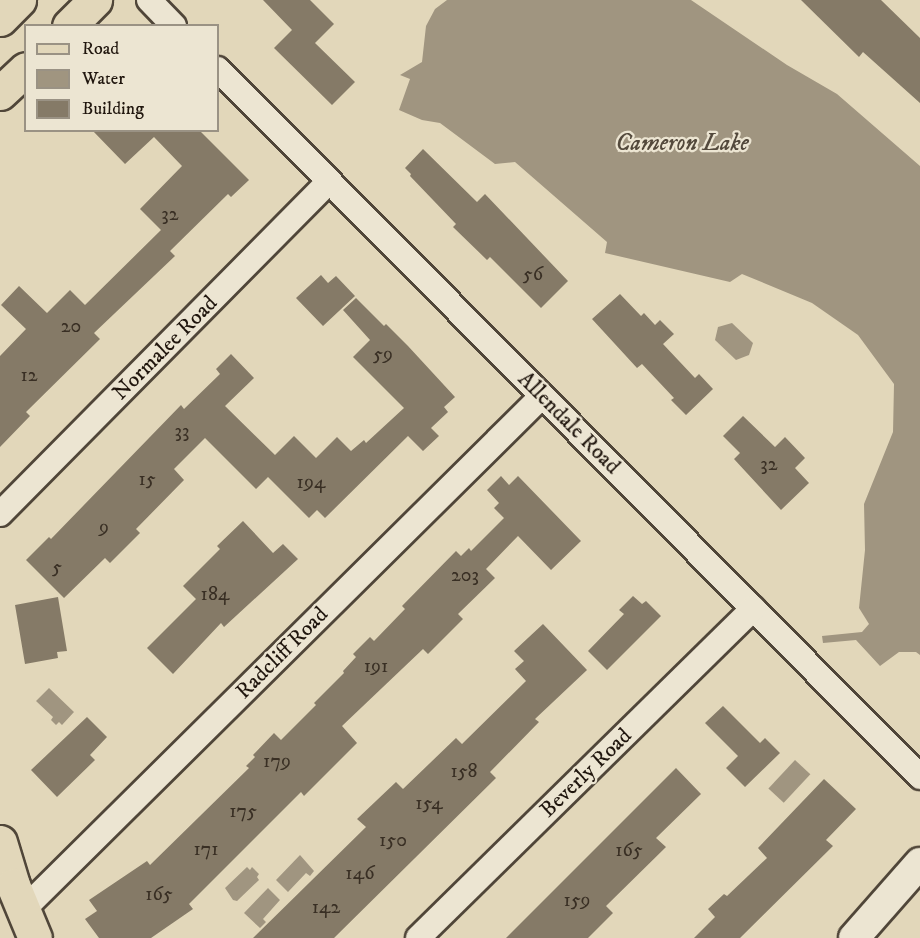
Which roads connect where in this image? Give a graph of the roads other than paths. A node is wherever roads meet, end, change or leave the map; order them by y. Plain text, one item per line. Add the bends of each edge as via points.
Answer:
1 (19, 0) edge
2 (95, 0) edge
3 (149, 0) edge
4 (0, 19) edge
5 (71, 24) edge
6 (172, 24) edge
7 (219, 70) edge
8 (24, 71) edge
9 (0, 93) edge
10 (329, 182) junction
11 (542, 396) junction
12 (0, 514) edge
13 (753, 609) junction
14 (920, 777) edge
15 (0, 842) edge
16 (920, 863) edge
17 (29, 924) edge
18 (418, 938) edge
19 (854, 938) edge

1 - 4 main road
2 - 5 main road
3 - 6 street
7 - 10 street, Allendale Road
8 - 9 main road
10 - 11 street, Allendale Road
10 - 12 street, Normalee Road
11 - 13 street, Allendale Road
11 - 17 street, Radcliff Road
13 - 14 street, Allendale Road
13 - 18 street, Beverly Road
15 - 17 main road
16 - 19 street

